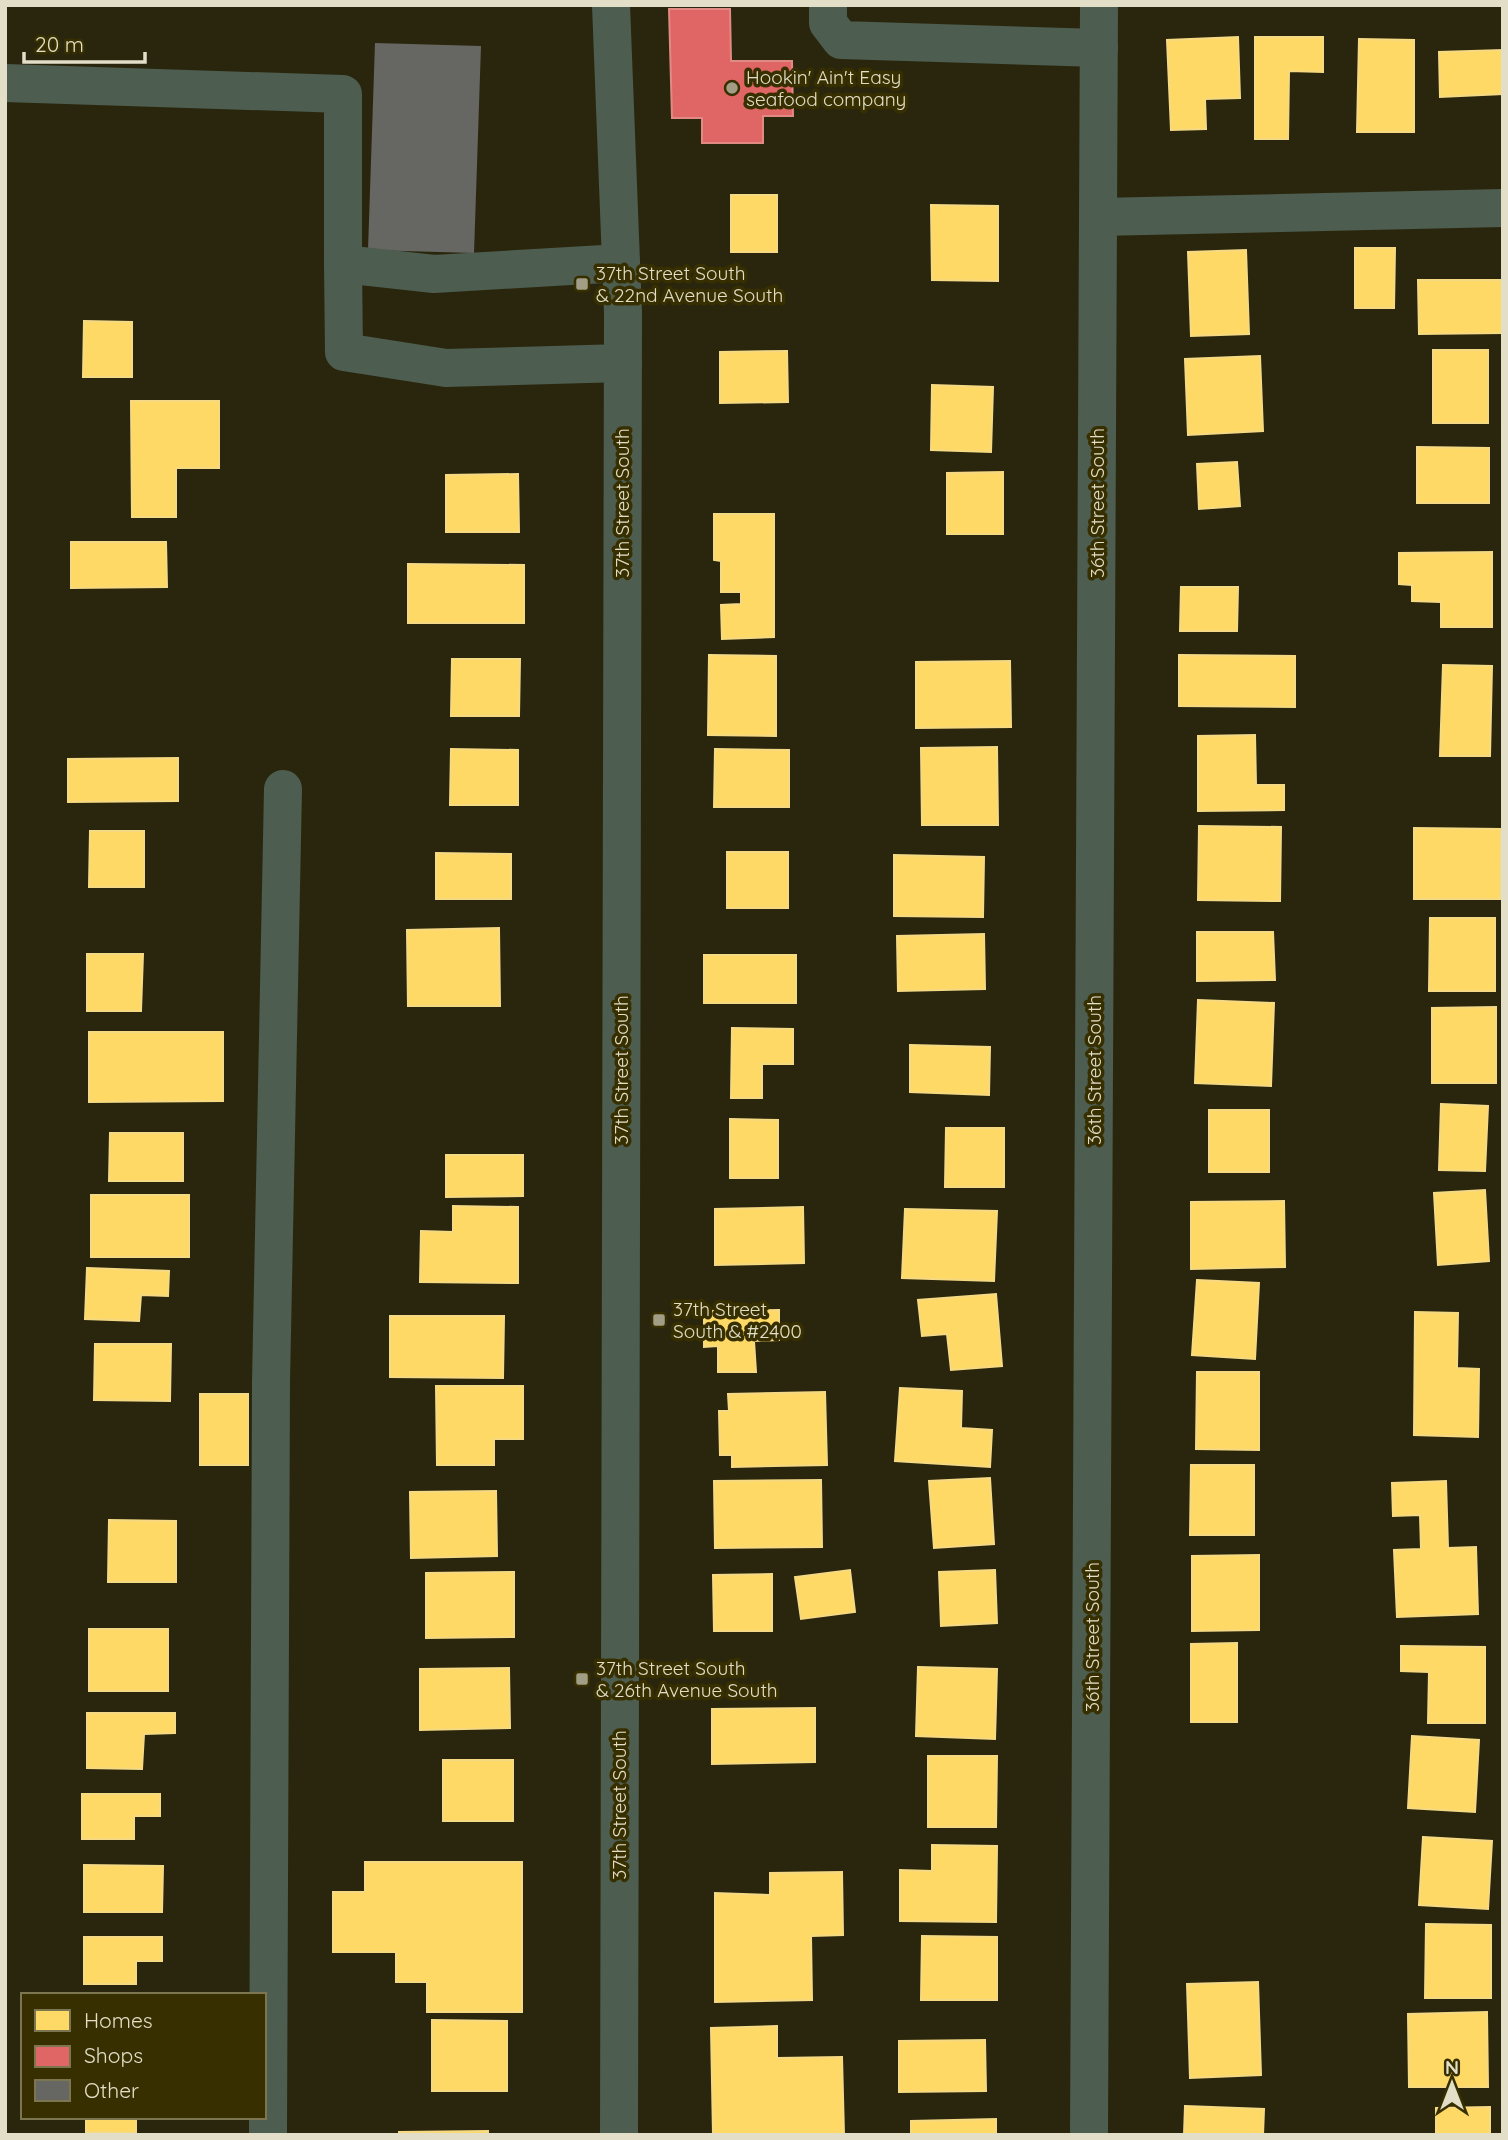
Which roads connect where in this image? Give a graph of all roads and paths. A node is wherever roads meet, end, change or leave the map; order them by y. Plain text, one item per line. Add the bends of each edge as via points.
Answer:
1 (611, 5) edge
2 (828, 5) edge
3 (1099, 5) edge
4 (1099, 48) junction
5 (5, 83) edge
6 (1503, 208) edge
7 (1098, 217) junction
8 (621, 263) junction
9 (343, 264) junction
10 (622, 363) junction
11 (283, 789) dead end
12 (268, 2135) edge
13 (619, 2135) edge
14 (1089, 2135) edge

1 - 8 street, 37th Street South
2 - 4 street via 828,23 841,40
3 - 4 street, 36th Street South
4 - 7 street, 36th Street South
5 - 9 street via 343,94
6 - 7 street
7 - 14 street, 36th Street South
8 - 9 street via 435,274
8 - 10 street, 37th Street South
9 - 10 street via 344,352 446,368
10 - 13 street, 37th Street South
11 - 12 street via 271,1382

